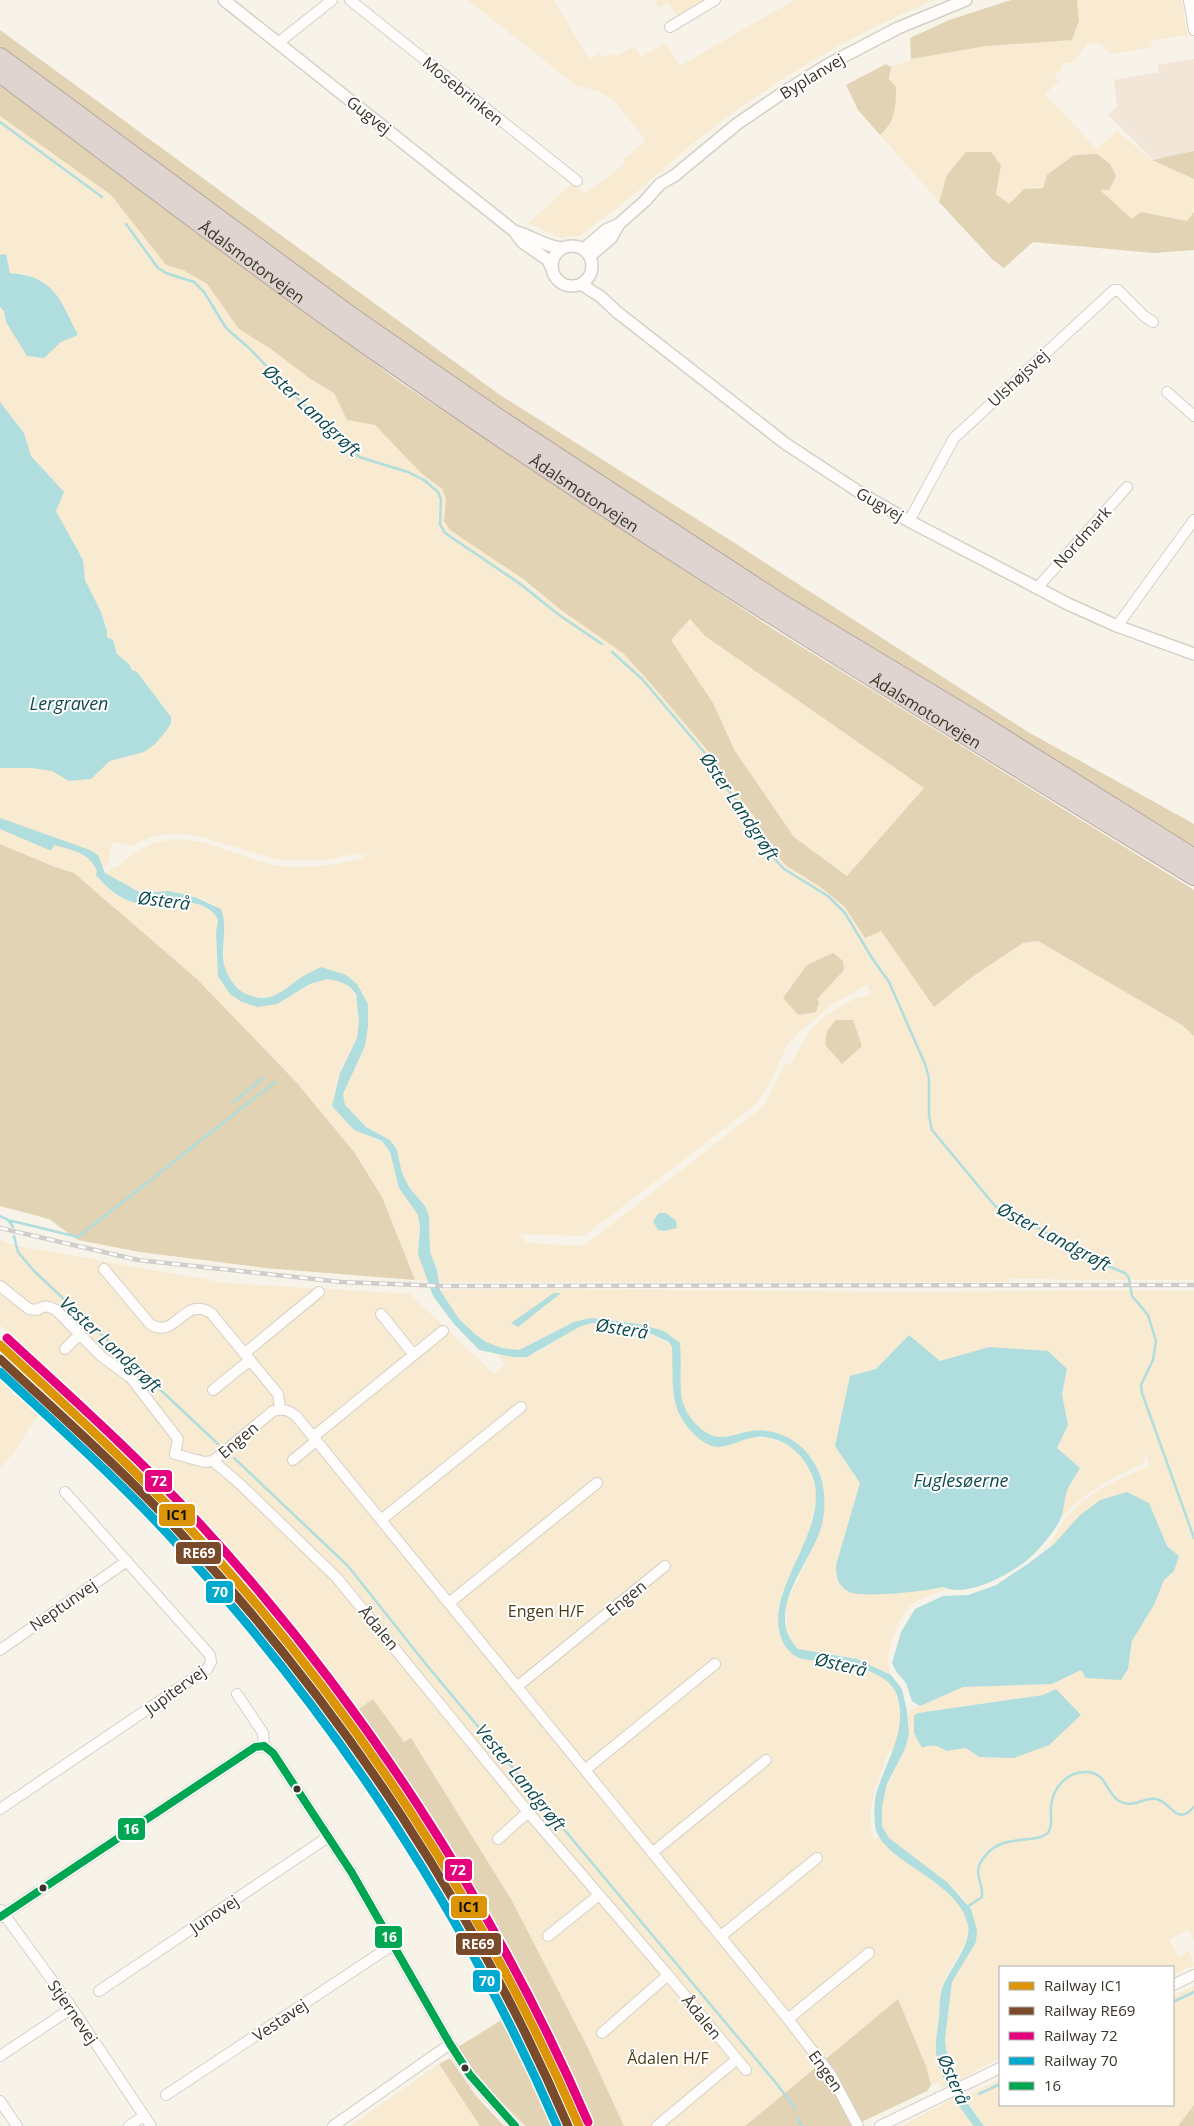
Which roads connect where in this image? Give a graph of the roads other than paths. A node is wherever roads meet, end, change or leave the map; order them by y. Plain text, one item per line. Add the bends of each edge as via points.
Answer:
1 (224, 0) edge
2 (332, 0) edge
3 (350, 0) edge
4 (715, 0) edge
5 (966, 0) edge
6 (1189, 0) edge
7 (670, 27) dead end
8 (1194, 30) edge
9 (278, 43) junction
10 (0, 57) edge
11 (0, 73) edge
12 (577, 181) dead end
13 (514, 231) junction
14 (562, 248) junction
15 (587, 253) junction
16 (551, 267) junction
17 (590, 275) junction
18 (581, 284) junction
19 (601, 297) junction
20 (1153, 322) dead end
21 (1166, 392) dead end
22 (1194, 416) edge
23 (1127, 487) dead end
24 (1194, 520) edge
25 (909, 521) junction
26 (1037, 588) junction
27 (1117, 626) junction
28 (1194, 654) edge
29 (1194, 858) edge
30 (1194, 876) edge
31 (104, 1269) dead end
32 (0, 1286) edge
33 (319, 1292) dead end
34 (381, 1314) dead end
35 (443, 1331) dead end
36 (80, 1334) junction
37 (65, 1349) dead end
38 (414, 1354) junction
39 (248, 1357) junction
40 (213, 1390) dead end
41 (520, 1407) dead end
42 (280, 1409) junction
43 (315, 1439) junction
44 (294, 1460) dead end
45 (213, 1461) junction
46 (597, 1482) dead end
47 (65, 1492) dead end
48 (381, 1520) junction
49 (127, 1561) junction
50 (665, 1566) dead end
51 (449, 1603) junction
52 (0, 1650) edge
53 (715, 1664) dead end
54 (518, 1686) junction
55 (237, 1694) dead end
56 (264, 1746) junction
57 (766, 1760) dead end
58 (585, 1770) junction
59 (0, 1810) edge
60 (528, 1812) junction
61 (328, 1837) junction
62 (498, 1838) dead end
63 (652, 1853) junction
64 (817, 1858) dead end
65 (599, 1895) junction
66 (1, 1914) edge
67 (548, 1936) dead end
68 (721, 1936) junction
69 (394, 1944) junction
70 (869, 1953) dead end
71 (668, 1975) junction
72 (1194, 1975) edge
73 (1174, 1985) edge
74 (99, 1991) dead end
75 (72, 2008) junction
76 (788, 2019) junction
77 (602, 2033) dead end
78 (450, 2044) junction
79 (0, 2056) edge
80 (736, 2060) junction
81 (999, 2068) edge
82 (746, 2070) dead end
83 (166, 2096) dead end
84 (0, 2100) edge
85 (144, 2116) junction
86 (17, 2126) edge
87 (129, 2126) edge
88 (151, 2126) edge
89 (333, 2126) edge
90 (515, 2126) edge
91 (657, 2126) edge
92 (858, 2126) edge
93 (880, 2126) edge

1 - 9 street, Gugvej
2 - 9 street
3 - 12 street, Mosebrinken
4 - 7 street
5 - 15 street, Byplanvej via 898,28 780,94 660,184 619,224 606,230
6 - 8 street
9 - 13 street, Gugvej
10 - 29 highway, Ådalsmotorvejen via 352,317 498,418 779,602
11 - 30 highway, Ådalsmotorvejen via 322,312 502,438 676,554
13 - 14 street, Gugvej via 528,234 548,246
13 - 16 street, Gugvej via 522,242 548,260
14 - 15 street via 574,246
14 - 16 street via 554,256
15 - 17 street via 592,264
16 - 18 street via 559,282 570,286
17 - 18 street
17 - 19 street, Gugvej
18 - 19 street, Gugvej
19 - 25 street, Gugvej via 786,444 848,486
20 - 25 street, Ulshøjsvej via 1118,290 1114,290 954,438
21 - 22 street
23 - 26 street, Nordmark
24 - 27 street
25 - 26 street, Gugvej
26 - 27 street, Gugvej
27 - 28 street, Gugvej
31 - 39 street via 155,1328 168,1327 191,1310 205,1309 212,1313
32 - 36 street, Engen via 29,1309 44,1306 56,1310
33 - 39 street
34 - 38 street
35 - 38 street
36 - 37 street
36 - 45 street, Engen via 101,1356 139,1386 178,1439 175,1454
38 - 43 street
39 - 40 street
39 - 42 street via 278,1394
41 - 48 street
42 - 43 street, Engen via 292,1412
42 - 45 street, Engen via 273,1411
43 - 44 street
43 - 48 street, Engen
45 - 60 street, Ådalen via 337,1578
46 - 51 street
47 - 49 street, Jupitervej
48 - 51 street, Engen
49 - 52 street, Neptunvej
49 - 59 street, Jupitervej via 210,1655 211,1662 206,1669
50 - 54 street, Engen
51 - 54 street, Engen
53 - 58 street
54 - 58 street, Engen
55 - 56 street via 263,1733
56 - 61 street via 273,1753
56 - 66 street via 255,1747
57 - 63 street
58 - 63 street, Engen
60 - 62 street
60 - 65 street, Ådalen
61 - 69 street
61 - 74 street, Junovej
63 - 68 street, Engen
64 - 68 street
65 - 67 street
65 - 71 street, Ådalen
66 - 75 street, Stjernevej
68 - 76 street, Engen
69 - 78 street
69 - 83 street, Vestavej
70 - 76 street
71 - 77 street
71 - 80 street, Ådalen
72 - 73 street
75 - 79 street
75 - 85 street, Stjernevej
76 - 92 street, Engen via 831,2074
78 - 89 street
78 - 90 street via 481,2090
80 - 82 street, Ådalen
80 - 91 street
81 - 93 street
84 - 86 street
85 - 87 street
85 - 88 street, Stjernevej

